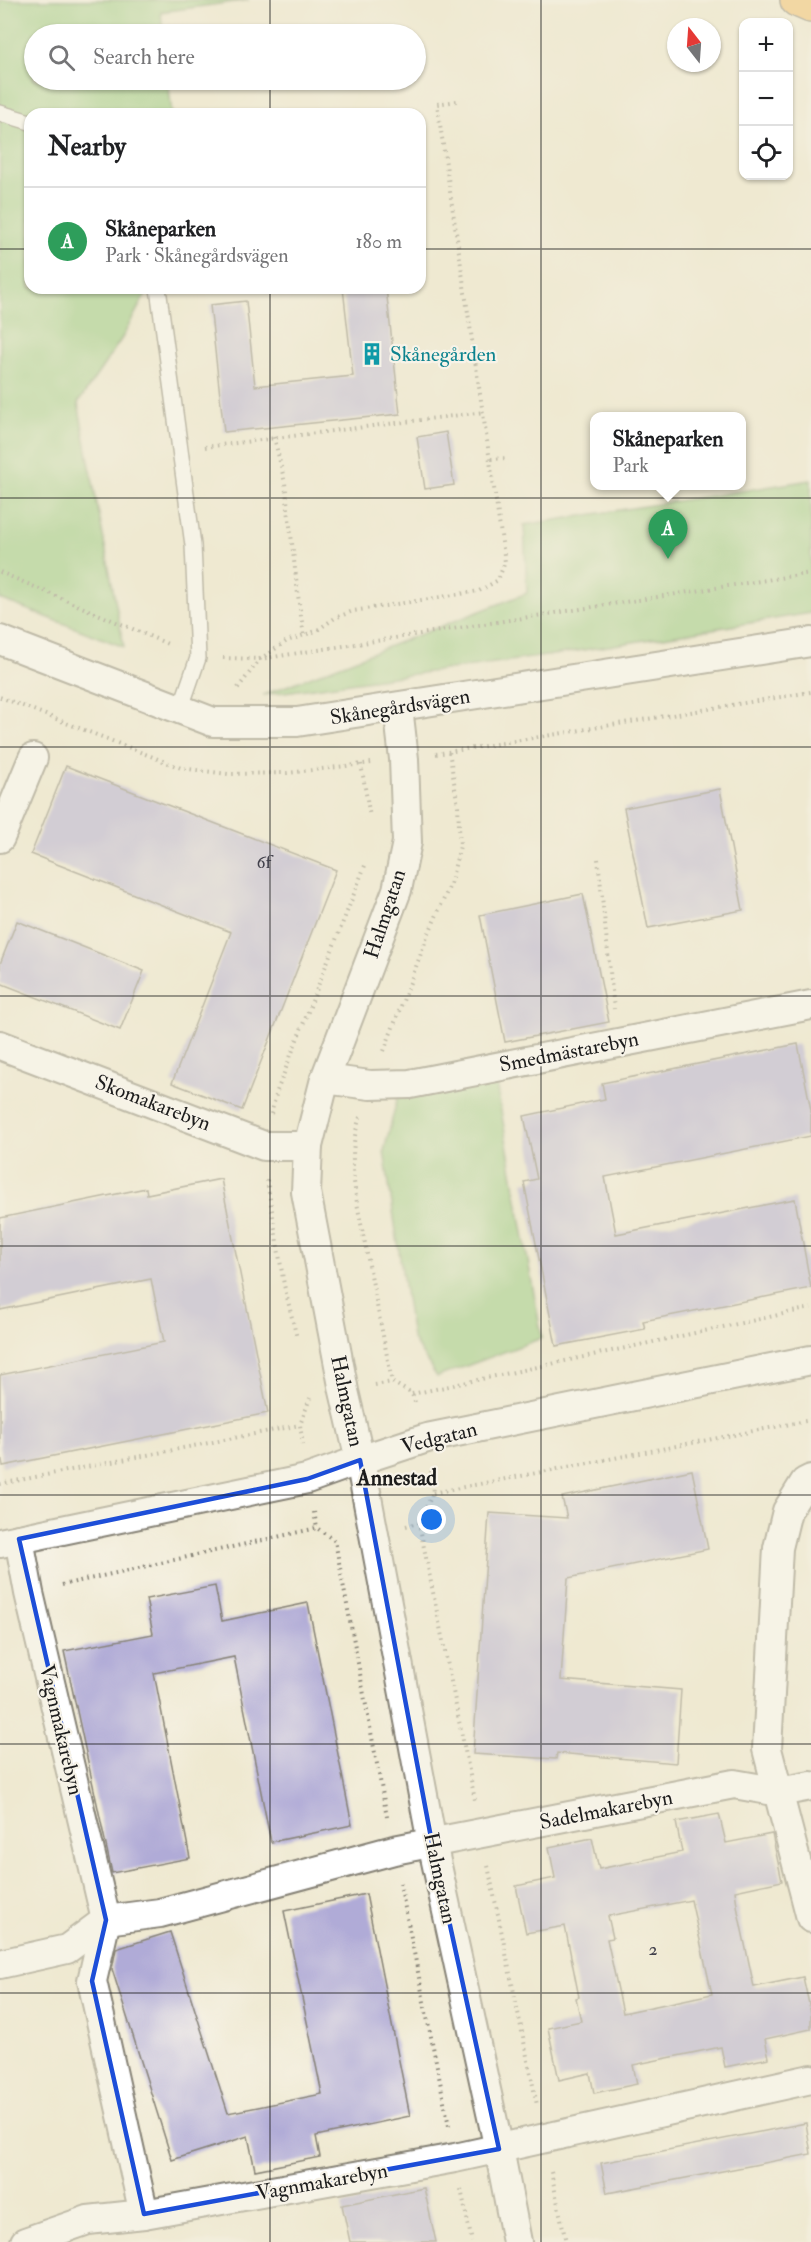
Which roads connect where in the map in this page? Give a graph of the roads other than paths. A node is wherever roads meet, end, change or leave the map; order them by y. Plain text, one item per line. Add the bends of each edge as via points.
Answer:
1 (797, 0) edge
2 (811, 6) edge
3 (0, 113) edge
4 (24, 120) edge
5 (159, 294) edge
6 (0, 640) edge
7 (811, 642) edge
8 (398, 707) junction
9 (180, 710) junction
10 (33, 758) dead end
11 (0, 838) edge
12 (811, 1005) edge
13 (0, 1045) edge
14 (325, 1079) junction
15 (308, 1146) junction
16 (811, 1360) edge
17 (360, 1460) junction
18 (811, 1479) edge
19 (9, 1541) edge
20 (811, 1786) edge
21 (779, 1792) junction
22 (432, 1843) junction
23 (811, 1918) edge
24 (106, 1920) junction
25 (0, 1964) edge
26 (811, 2079) edge
27 (500, 2149) junction
28 (144, 2214) junction
29 (25, 2242) edge
30 (517, 2242) edge

1 - 2 highway
3 - 4 lane
5 - 9 lane via 193,545 198,658
6 - 9 street, Skånegårdsvägen
7 - 8 street, Skånegårdsvägen
8 - 9 street, Skånegårdsvägen via 297,722 213,722
8 - 14 street, Halmgatan via 407,842 397,890
10 - 11 street
12 - 14 street, Smedmästarebyn via 410,1084 370,1085
13 - 15 street, Skomakarebyn via 264,1146
14 - 15 street, Halmgatan
15 - 17 street, Halmgatan via 306,1192
16 - 17 street, Vedgatan via 428,1438
17 - 19 street, Vedgatan via 308,1479
17 - 22 street, Halmgatan
18 - 21 street via 787,1511 778,1548 767,1749
19 - 24 street, Vagnmakarebyn via 29,1593
20 - 21 street, Sadelmakarebyn
21 - 22 street, Sadelmakarebyn via 734,1784
21 - 23 street
22 - 24 street via 160,1913
22 - 27 street, Halmgatan
24 - 25 street via 67,1949
24 - 28 street, Vagnmakarebyn via 92,1981
26 - 27 street
27 - 28 street, Vagnmakarebyn
27 - 30 street, Halmgatan
28 - 29 street, Vagnmakarebyn via 88,2220

